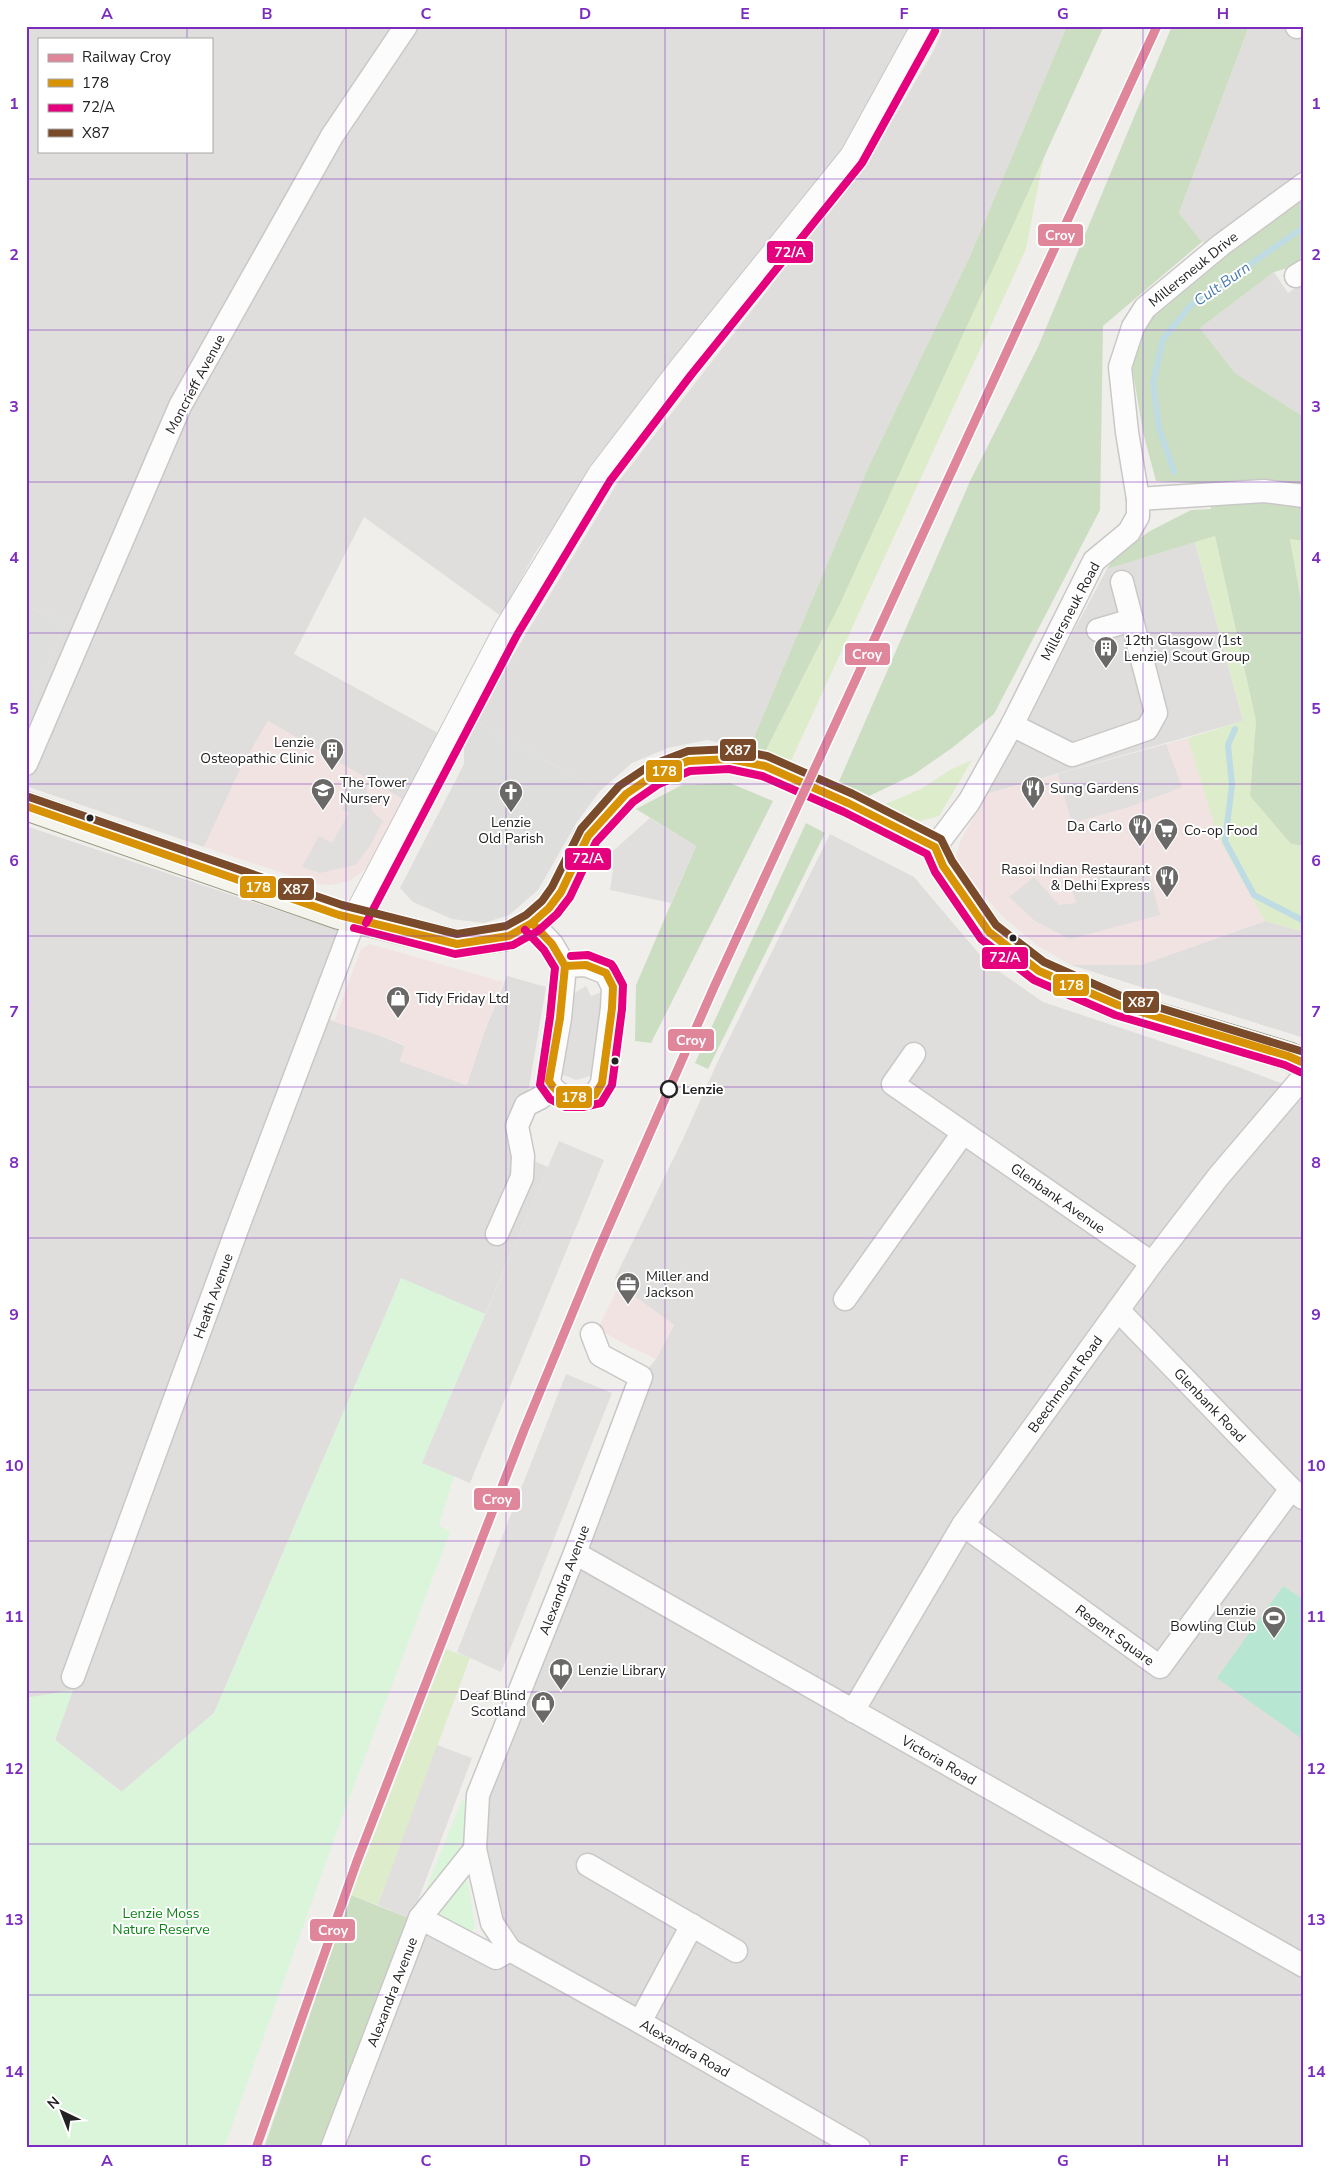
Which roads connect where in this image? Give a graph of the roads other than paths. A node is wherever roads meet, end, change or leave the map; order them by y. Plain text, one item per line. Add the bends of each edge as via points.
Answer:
1 (406, 26) edge
2 (926, 26) edge
3 (1304, 184) edge
4 (1304, 496) edge
5 (1138, 499) junction
6 (1122, 582) dead end
7 (1132, 620) junction
8 (1098, 630) dead end
9 (1012, 725) junction
10 (26, 764) edge
11 (26, 806) edge
12 (935, 847) junction
13 (357, 918) junction
14 (532, 923) junction
15 (565, 966) junction
16 (914, 1054) dead end
17 (1304, 1063) edge
18 (1304, 1076) edge
19 (552, 1089) junction
20 (963, 1133) junction
21 (497, 1234) dead end
22 (1152, 1263) junction
23 (844, 1299) dead end
24 (1118, 1310) junction
25 (592, 1334) dead end
26 (1298, 1493) edge
27 (963, 1526) junction
28 (575, 1553) junction
29 (74, 1677) dead end
30 (854, 1711) junction
31 (475, 1849) junction
32 (588, 1865) dead end
33 (484, 1895) joint
34 (420, 1918) junction
35 (692, 1925) junction
36 (510, 1950) junction
37 (736, 1950) dead end
38 (1304, 1966) edge
39 (640, 2022) junction
40 (827, 2140) edge
41 (332, 2148) edge
42 (859, 2148) edge

1 - 10 street, Moncrieff Avenue via 332,136 180,406
2 - 13 street via 854,157 602,475 508,630
3 - 5 street, Millersneuk Drive via 1221,245 1145,308 1133,327 1120,367
4 - 5 street via 1264,491
5 - 9 street, Millersneuk Road via 1138,516 1129,532 1094,561
6 - 7 street
7 - 8 street
7 - 9 street via 1156,713 1147,729 1072,755
9 - 12 street, Millersneuk Road via 969,802
11 - 13 main road via 339,915
12 - 14 main road via 765,766 730,759 688,761 654,775 626,794 588,836 561,892
12 - 17 main road via 943,866 989,932 1039,971 1118,1005
13 - 14 main road via 457,944 509,936
13 - 29 street, Heath Avenue via 237,1229
14 - 15 street via 552,944
15 - 19 street via 549,1081
15 - 19 street via 586,965 606,972 614,987 612,1008 602,1084 595,1095 583,1099 565,1096
16 - 20 street, Glenbank Avenue via 893,1084
18 - 22 street, Beechmount Road via 1218,1177
19 - 21 street via 526,1105 517,1126 523,1156 522,1178
20 - 22 street, Glenbank Avenue
20 - 23 street
22 - 24 street, Beechmount Road
24 - 26 street, Glenbank Road
24 - 27 street, Beechmount Road
25 - 28 street, Alexandra Avenue via 600,1355 641,1378
26 - 27 street, Regent Square via 1160,1667
27 - 30 street, Beechmount Road
28 - 30 street, Victoria Road
28 - 31 street, Alexandra Avenue via 478,1796
30 - 38 street, Victoria Road
31 - 33 street, Alexandra Avenue
31 - 34 street, Alexandra Avenue
32 - 35 street
33 - 36 street, Alexandra Road via 492,1922
34 - 36 street via 496,1958
34 - 41 street, Alexandra Avenue
35 - 37 street
35 - 39 street
36 - 39 street, Alexandra Road
39 - 40 street, Alexandra Road
40 - 42 street, Alexandra Road

